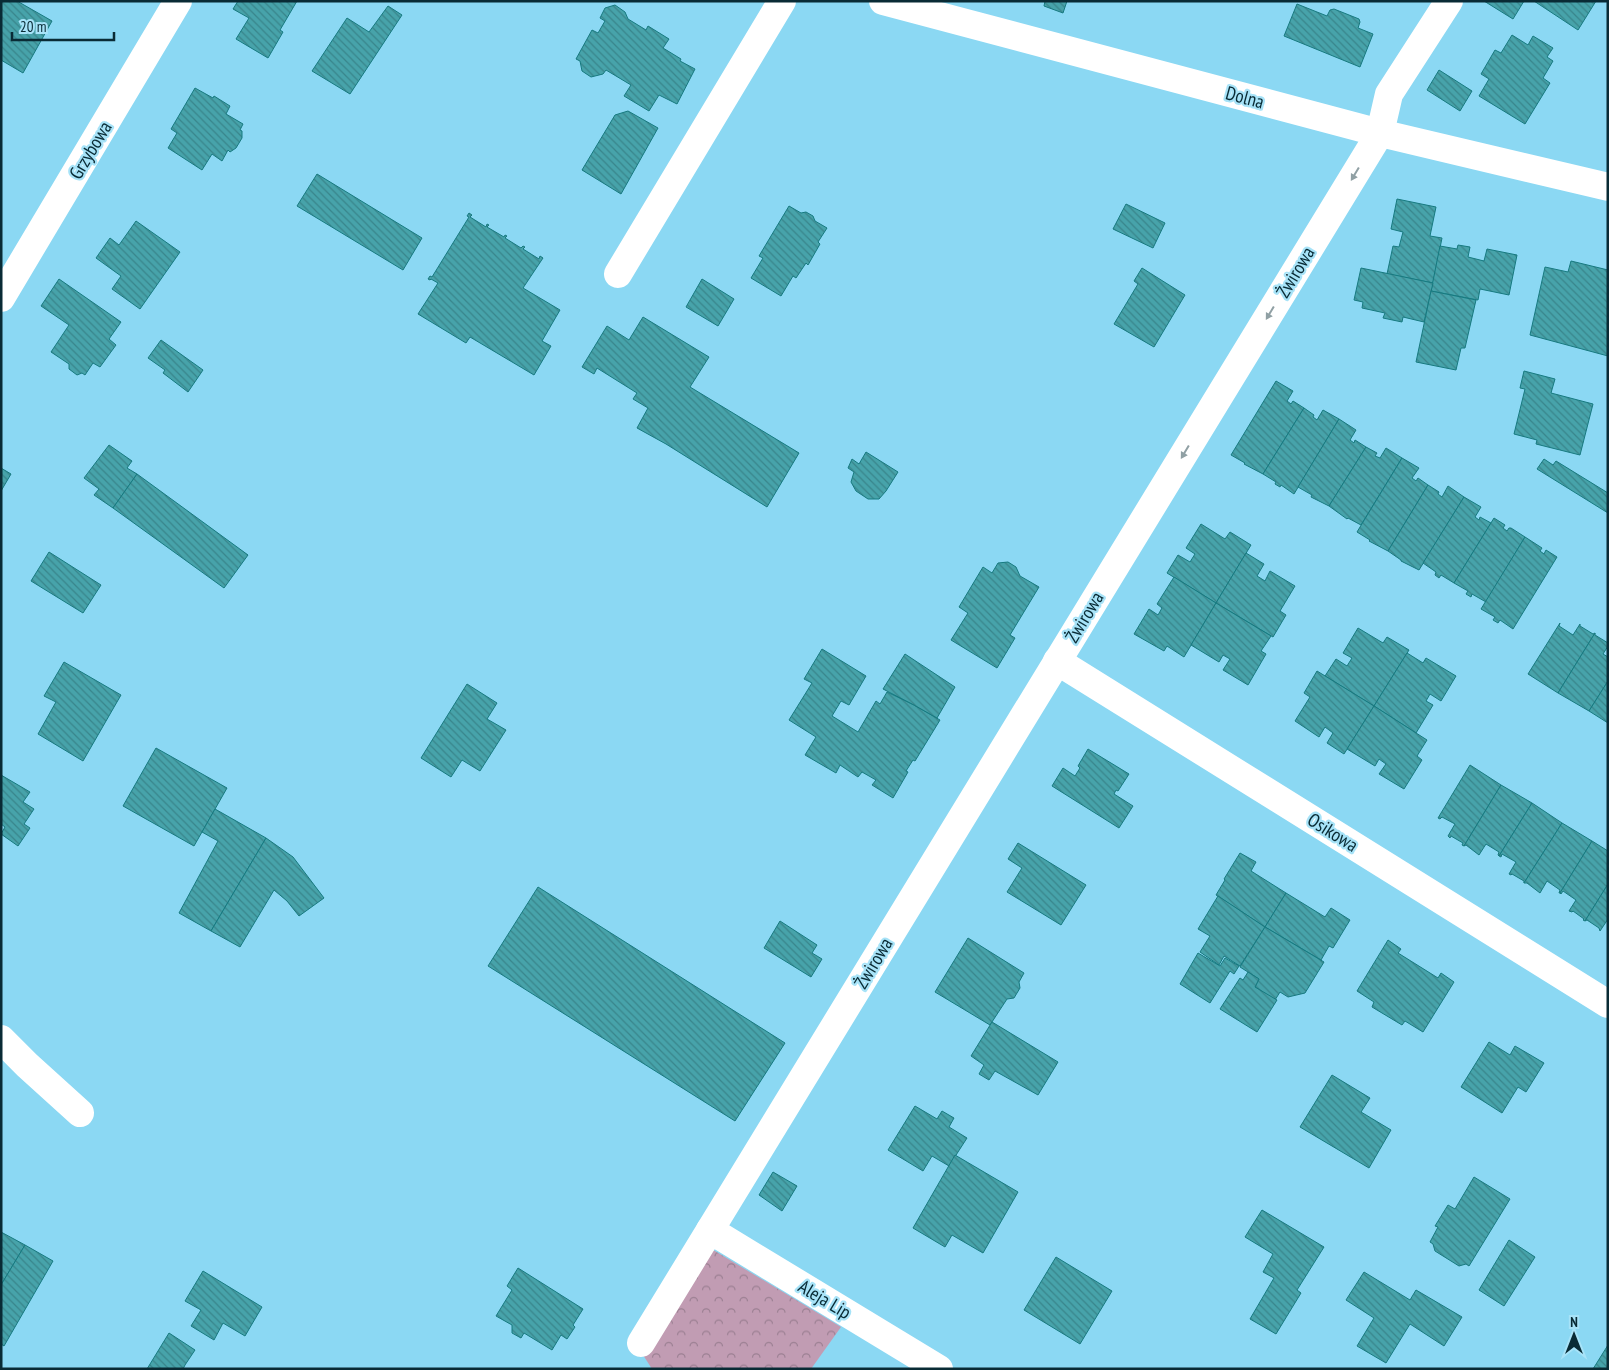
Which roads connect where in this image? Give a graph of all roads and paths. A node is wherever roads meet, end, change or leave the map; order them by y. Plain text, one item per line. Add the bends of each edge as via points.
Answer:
1 (178, 1) edge
2 (782, 1) edge
3 (883, 1) edge
4 (1449, 1) edge
5 (1380, 133) junction
6 (1608, 188) edge
7 (618, 274) dead end
8 (1, 298) edge
9 (1057, 660) junction
10 (1608, 1004) edge
11 (1, 1039) edge
12 (80, 1113) dead end
13 (710, 1230) junction
14 (641, 1343) dead end
15 (940, 1369) edge

1 - 8 street, Grzybowa
2 - 7 street
3 - 5 street, Dolna
4 - 5 street, Żwirowa via 1389,94
5 - 6 street, Dolna
5 -> 9 street, Żwirowa
9 - 10 street, Osikowa
9 - 13 street, Żwirowa
11 - 12 street
13 - 14 street, Żwirowa
13 - 15 street, Aleja Lip

